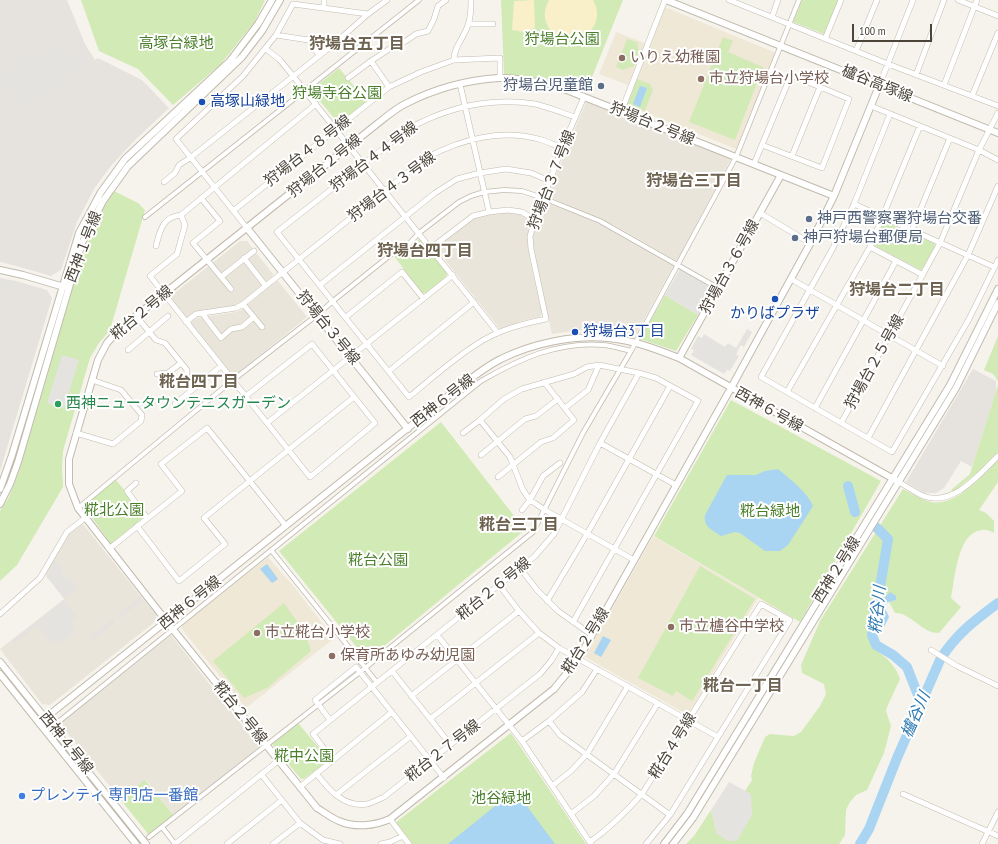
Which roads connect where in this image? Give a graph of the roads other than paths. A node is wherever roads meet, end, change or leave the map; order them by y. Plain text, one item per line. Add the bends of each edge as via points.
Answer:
1 (272, 0) edge
2 (280, 0) edge
3 (324, 0) edge
4 (387, 0) edge
5 (419, 0) edge
6 (446, 0) edge
7 (471, 0) edge
8 (666, 0) edge
9 (729, 0) edge
10 (778, 0) edge
11 (799, 0) edge
12 (841, 0) edge
13 (877, 0) edge
14 (913, 0) edge
15 (944, 0) edge
16 (958, 0) edge
17 (977, 0) edge
18 (743, 2) edge
19 (975, 7) junction
20 (324, 8) junction
21 (368, 14) junction
22 (998, 16) edge
23 (772, 17) junction
24 (468, 24) junction
25 (493, 24) dead end
26 (790, 24) junction
27 (998, 33) edge
28 (276, 35) junction
29 (308, 39) junction
30 (825, 39) junction
31 (334, 44) junction
32 (781, 46) junction
33 (266, 49) junction
34 (856, 51) junction
35 (319, 55) junction
36 (371, 60) junction
37 (454, 60) junction
38 (888, 64) junction
39 (916, 74) junction
40 (293, 76) junction
41 (348, 78) dead end
42 (500, 78) junction
43 (460, 84) junction
44 (944, 85) junction
45 (879, 86) junction
46 (389, 87) junction
47 (820, 87) junction
48 (305, 90) junction
49 (972, 96) junction
50 (584, 97) junction
51 (316, 104) junction
52 (465, 106) junction
53 (871, 106) junction
54 (998, 106) edge
55 (621, 112) junction
56 (998, 113) edge
57 (890, 114) junction
58 (576, 117) junction
59 (920, 126) junction
60 (989, 128) junction
61 (336, 129) junction
62 (998, 133) edge
63 (950, 138) junction
64 (472, 139) junction
65 (762, 145) junction
66 (350, 146) junction
67 (562, 148) junction
68 (979, 150) junction
69 (792, 156) junction
70 (736, 157) junction
71 (190, 158) junction
72 (998, 160) edge
73 (364, 164) junction
74 (754, 164) junction
75 (202, 172) junction
76 (480, 173) junction
77 (781, 175) junction
78 (550, 181) junction
79 (164, 182) dead end
80 (998, 186) edge
81 (214, 187) junction
82 (386, 190) junction
83 (484, 192) junction
84 (834, 196) junction
85 (201, 198) junction
86 (543, 198) junction
87 (854, 204) junction
88 (233, 210) junction
89 (488, 212) junction
90 (760, 213) junction
91 (180, 215) junction
92 (145, 217) dead end
93 (406, 217) junction
94 (882, 217) junction
95 (535, 220) junction
96 (247, 228) junction
97 (912, 230) junction
98 (419, 233) junction
99 (810, 243) junction
100 (940, 243) junction
101 (156, 246) dead end
102 (870, 247) junction
103 (431, 248) junction
104 (254, 251) dead end
105 (968, 255) junction
106 (244, 258) junction
107 (299, 259) junction
108 (207, 260) junction
109 (998, 260) edge
110 (896, 261) junction
111 (678, 265) junction
112 (994, 267) junction
113 (0, 270) edge
114 (283, 272) junction
115 (453, 275) junction
116 (923, 275) junction
117 (221, 277) junction
118 (792, 279) junction
119 (265, 285) junction
120 (320, 285) junction
121 (65, 287) junction
122 (718, 288) junction
123 (231, 289) dead end
124 (998, 289) edge
125 (810, 290) junction
126 (164, 294) junction
127 (423, 298) junction
128 (333, 301) junction
129 (474, 302) junction
130 (998, 303) edge
131 (243, 304) junction
132 (837, 305) junction
133 (202, 313) junction
134 (317, 315) junction
135 (136, 316) junction
136 (168, 316) dead end
137 (254, 317) junction
138 (346, 317) junction
139 (864, 320) junction
140 (186, 322) junction
141 (262, 327) dead end
142 (149, 331) junction
143 (498, 333) junction
144 (890, 335) junction
145 (367, 343) junction
146 (635, 343) junction
147 (128, 350) dead end
148 (631, 351) junction
149 (917, 351) junction
150 (350, 356) junction
151 (679, 358) junction
152 (180, 363) junction
153 (599, 365) junction
154 (222, 366) junction
155 (943, 366) junction
156 (621, 369) junction
157 (333, 370) junction
158 (389, 371) junction
159 (639, 372) junction
160 (157, 374) dead end
161 (92, 380) junction
162 (233, 380) junction
163 (544, 382) junction
164 (670, 386) junction
165 (731, 388) junction
166 (193, 389) junction
167 (787, 392) junction
168 (246, 396) junction
169 (354, 397) junction
170 (558, 399) junction
171 (175, 404) dead end
172 (565, 408) junction
173 (815, 408) junction
174 (480, 420) junction
175 (267, 423) junction
176 (841, 423) junction
177 (408, 429) junction
178 (76, 433) junction
179 (463, 433) dead end
180 (868, 438) junction
181 (497, 441) junction
182 (600, 443) junction
183 (288, 450) junction
184 (480, 454) dead end
185 (998, 456) edge
186 (629, 459) junction
187 (560, 462) dead end
188 (513, 465) junction
189 (656, 474) junction
190 (498, 477) dead end
191 (250, 481) junction
192 (896, 481) junction
193 (136, 483) dead end
194 (676, 485) junction
195 (0, 489) edge
196 (530, 500) junction
197 (0, 504) edge
198 (78, 508) junction
199 (522, 510) dead end
200 (545, 510) junction
201 (85, 518) junction
202 (147, 518) junction
203 (562, 519) junction
204 (137, 526) junction
205 (286, 526) junction
206 (587, 534) junction
207 (109, 549) junction
208 (615, 549) junction
209 (271, 550) junction
210 (634, 560) junction
211 (520, 568) junction
212 (499, 586) junction
213 (547, 601) junction
214 (519, 611) junction
215 (0, 614) edge
216 (167, 622) junction
217 (573, 622) junction
218 (173, 629) junction
219 (539, 632) junction
220 (592, 634) junction
221 (438, 636) junction
222 (559, 648) junction
223 (931, 650) dead end
224 (579, 658) junction
225 (457, 660) junction
226 (0, 662) edge
227 (365, 668) junction
228 (597, 669) junction
229 (392, 671) junction
230 (360, 672) junction
231 (1, 678) edge
232 (375, 680) dead end
233 (476, 683) junction
234 (628, 686) junction
235 (998, 686) edge
236 (372, 687) junction
237 (412, 696) junction
238 (658, 703) junction
239 (319, 705) junction
240 (496, 709) junction
241 (392, 712) junction
242 (46, 718) junction
243 (430, 719) junction
244 (330, 720) junction
245 (549, 721) junction
246 (689, 721) junction
247 (39, 723) junction
248 (58, 723) dead end
249 (509, 725) junction
250 (411, 736) junction
251 (718, 737) junction
252 (522, 741) junction
253 (450, 744) junction
254 (266, 746) junction
255 (587, 754) junction
256 (332, 759) junction
257 (430, 760) junction
258 (278, 761) junction
259 (316, 773) junction
260 (261, 774) junction
261 (614, 774) junction
262 (444, 778) junction
263 (552, 786) junction
264 (300, 787) junction
265 (642, 794) junction
266 (903, 794) dead end
267 (336, 795) junction
268 (282, 800) junction
269 (998, 812) edge
270 (571, 814) junction
271 (670, 815) junction
272 (390, 819) junction
273 (300, 823) junction
274 (162, 827) junction
275 (988, 831) junction
276 (403, 836) junction
277 (998, 836) edge
278 (150, 837) dead end
279 (322, 842) edge
280 (590, 843) edge
281 (136, 844) edge
282 (146, 844) edge
283 (175, 844) edge
284 (227, 844) edge
285 (273, 844) edge
286 (340, 844) edge
287 (381, 844) edge
288 (409, 844) edge
289 (646, 844) edge
290 (664, 844) edge
291 (673, 844) edge
292 (982, 844) edge

1 - 121 street, 西神１号線 via 258,24 230,61 125,159 101,192 79,233
2 - 121 street, 西神１号線 via 262,31 242,57 128,166 103,201 82,243
3 - 20 street
4 - 21 street
5 - 48 street
6 - 36 street via 438,6 428,31 396,44
7 - 24 street
8 - 32 street, 櫨谷高塚線
8 - 55 street
9 - 18 street
10 - 23 street
11 - 26 street
12 - 30 street
13 - 34 street
14 - 38 street
15 - 39 street
16 - 19 street
17 - 19 street
18 - 23 street
19 - 22 street
19 - 44 street
20 - 21 street
20 - 28 street via 293,4
21 - 31 street
23 - 26 street
24 - 25 street
24 - 37 street via 453,53
26 - 30 street
26 - 32 street
27 - 49 street
28 - 29 street
28 - 33 street
29 - 31 street
29 - 35 street
30 - 34 street
31 - 35 street
32 - 45 street, 櫨谷高塚線
32 - 70 street
33 - 40 street via 280,60
33 - 71 street via 243,76 176,139
34 - 38 street
35 - 40 street
36 - 41 street
36 - 46 street
37 - 42 street, 狩場台４８号線 via 500,58
37 - 46 street, 狩場台４８号線
38 - 39 street
38 - 45 street
39 - 44 street
40 - 48 street
40 - 71 street
42 - 43 street, 狩場台２号線
42 - 50 street, 狩場台２号線 via 554,85
43 - 52 street
43 - 66 street, 狩場台２号線 via 433,91 403,105
44 - 49 street
45 - 53 street, 糀台２号線
45 - 60 street, 櫨谷高塚線
46 - 61 street, 狩場台４８号線
47 - 65 street via 791,75
47 - 69 street
47 - 69 street via 849,99 822,168
48 - 51 street
48 - 75 street
49 - 54 street
50 - 55 street, 狩場台２号線
50 - 58 street, 狩場台３７号線
51 - 61 street
51 - 81 street
52 - 58 street, 狩場台４４号線 via 489,102 536,104
52 - 64 street
52 - 73 street, 狩場台４４号線 via 426,119 408,129
53 - 57 street
53 - 84 street, 糀台２号線
55 - 70 street, 狩場台２号線
56 - 60 street, 狩場台２５号線
57 - 59 street
57 - 87 street
58 - 67 street, 狩場台３７号線
59 - 63 street
59 - 94 street
60 - 62 street, 櫨谷高塚線
60 - 68 street, 狩場台２５号線
61 - 66 street
61 - 88 street, 狩場台４８号線
63 - 68 street
63 - 97 street
64 - 67 street, 狩場台４３号線 via 499,135 526,136
64 - 76 street
64 - 82 street, 狩場台４３号線 via 442,149 426,158
65 - 69 street
65 - 74 street
66 - 73 street
66 - 96 street, 狩場台２号線
67 - 78 street, 狩場台３７号線
68 - 72 street
68 - 100 street, 狩場台２５号線
70 - 74 street, 狩場台２号線
70 - 111 street
71 - 75 street
71 - 79 street via 179,165
73 - 82 street
73 - 107 street, 狩場台４４号線 via 277,232
74 - 77 street, 狩場台２号線
75 - 81 street
75 - 92 street
76 - 78 street via 506,169 531,173
76 - 83 street
76 - 93 street via 457,179
77 - 84 street, 狩場台２号線
77 - 90 street, 狩場台３６号線
78 - 86 street, 狩場台３７号線
80 - 105 street
81 - 85 street
81 - 88 street
82 - 93 street
82 - 107 street, 狩場台４３号線
83 - 86 street via 522,191
83 - 89 street
83 - 98 street via 459,202
84 - 99 street, 糀台２号線
85 - 91 street
85 - 108 street via 220,221 193,243
86 - 95 street, 狩場台３７号線
86 - 111 street via 600,221
87 - 94 street
87 - 125 street via 834,248
88 - 96 street
89 - 95 street via 522,212
89 - 103 street via 473,216
90 - 99 street
90 - 122 street, 狩場台３６号線
91 - 101 street via 173,216 162,225
91 - 126 street via 185,225 177,254 150,276
93 - 98 street
93 - 120 street
94 - 97 street
94 - 102 street
95 - 143 street, 狩場台３７号線 via 530,236 531,249 546,319
96 - 108 street, 糀台２号線
96 - 114 street, 狩場台３号線
97 - 100 street
98 - 103 street
98 - 128 street via 406,246 393,253
99 - 118 street, 糀台２号線
100 - 105 street
100 - 116 street, 狩場台２５号線
102 - 110 street
102 - 132 street
103 - 115 street
104 - 106 street
105 - 112 street
105 - 149 street
106 - 117 street
106 - 119 street
107 - 114 street, 狩場台４３号線
107 - 120 street
108 - 117 street
108 - 126 street, 糀台２号線
109 - 112 street
110 - 116 street
110 - 139 street
111 - 122 street
111 - 146 street
112 - 155 street
113 - 121 street
114 - 119 street, 狩場台４３号線
114 - 134 street, 狩場台３号線
115 - 127 street
115 - 129 street
116 - 144 street, 狩場台２５号線
117 - 123 street
118 - 125 street
118 - 165 street, 糀台２号線
119 - 131 street, 狩場台４３号線
120 - 128 street
121 - 195 street, 西神１号線
121 - 197 street, 西神１号線 via 18,462
122 - 151 street, 狩場台３６号線
124 - 192 street, 西神２号線 via 950,385
125 - 132 street
125 - 167 street via 761,377
126 - 135 street, 糀台２号線
126 - 140 street
127 - 138 street via 402,272
127 - 145 street
128 - 134 street
128 - 138 street
129 - 143 street
129 - 158 street
130 - 192 street, 西神２号線 via 956,388
131 - 133 street via 236,308
131 - 137 street
132 - 139 street
132 - 167 street
133 - 137 street via 221,338 231,329 242,327
133 - 140 street via 196,314
134 - 150 street, 狩場台３号線
134 - 162 street
135 - 142 street
135 - 161 street, 糀台２号線 via 107,343
136 - 142 street
137 - 141 street
138 - 145 street
139 - 144 street
139 - 173 street
140 - 154 street
142 - 147 street
142 - 152 street via 156,340 165,343
143 - 158 street, 狩場台３７号線 via 478,343 409,397
144 - 149 street
144 - 176 street, 狩場台２５号線
145 - 150 street
145 - 158 street
146 - 148 street
146 - 151 street, 西神６号線
146 - 177 street, 西神６号線 via 608,338 572,339 534,346 500,359 463,384
148 - 156 street
148 - 209 street via 604,345 574,345 555,348 502,369 476,385
149 - 155 street
149 - 180 street
150 - 157 street
150 - 177 street, 狩場台３号線
151 - 165 street, 西神６号線
152 - 160 street via 168,373
152 - 166 street via 187,370 186,379
153 - 156 street
153 - 163 street
153 - 172 street via 588,390
154 - 162 street
154 - 166 street
155 - 180 street via 892,452
156 - 159 street
156 - 200 street via 583,433
157 - 168 street via 312,344
157 - 169 street
157 - 175 street
159 - 164 street
159 - 182 street, 糀台２６号線
161 - 178 street, 糀台２号線
161 - 178 street via 121,390 142,415 141,421 113,444
162 - 168 street
162 - 198 street
163 - 170 street
163 - 174 street via 522,389 504,399
164 - 186 street
164 - 189 street via 698,402
165 - 192 street, 西神６号線
165 - 194 street, 糀台２号線
166 - 171 street
167 - 173 street
168 - 175 street
169 - 183 street
169 - 183 street via 375,423 310,477
170 - 172 street
170 - 181 street via 536,416 525,419
172 - 188 street via 574,420 554,438 541,442
173 - 176 street
174 - 179 street
174 - 181 street
175 - 183 street
176 - 180 street
177 - 205 street, 西神６号線
178 - 198 street, 糀台２号線 via 69,459 69,484
181 - 184 street
181 - 188 street
182 - 186 street
182 - 203 street, 糀台２６号線
183 - 191 street
185 - 192 street via 969,484 951,495 937,498 924,496
186 - 189 street
186 - 206 street
187 - 196 street via 543,476
188 - 190 street
188 - 196 street
189 - 194 street
189 - 208 street
191 - 202 street via 207,428 161,464 182,491
191 - 204 street via 204,518 226,544 179,581
191 - 205 street
192 - 290 street, 西神２号線 via 688,814
192 - 291 street, 西神２号線 via 693,818
193 - 202 street via 127,491
194 - 210 street, 糀台２号線
196 - 199 street
196 - 200 street
198 - 201 street, 糀台２号線
200 - 203 street
200 - 227 street via 533,532
201 - 207 street, 糀台２号線
201 - 215 street via 67,532 40,578
202 - 204 street
203 - 206 street
203 - 211 street, 糀台２６号線 via 543,548
204 - 207 street
205 - 216 street, 西神６号線
206 - 208 street
206 - 213 street
207 - 216 street, 糀台２号線
208 - 210 street
208 - 217 street
209 - 218 street
209 - 227 street
210 - 220 street, 糀台２号線
211 - 212 street, 糀台２６号線
211 - 213 street
212 - 214 street
212 - 221 street, 糀台２６号線
213 - 217 street
214 - 219 street
214 - 225 street
216 - 218 street, 糀台２号線
216 - 242 street, 西神６号線
217 - 220 street
218 - 248 street
218 - 254 street, 糀台２号線
219 - 222 street
219 - 233 street
220 - 224 street, 糀台２号線
221 - 225 street
221 - 229 street, 糀台２６号線
222 - 224 street
222 - 240 street, 糀台２７号線 via 540,674
223 - 235 street via 956,666
224 - 228 street
224 - 249 street, 糀台２号線 via 554,689
225 - 233 street
225 - 237 street
226 - 242 street, 西神４号線
227 - 230 street
227 - 232 street
228 - 234 street
228 - 245 street via 582,692
229 - 236 street, 糀台２６号線
229 - 237 street
230 - 236 street
230 - 239 street via 356,667 315,700
231 - 247 street, 西神４号線
233 - 240 street
233 - 243 street
234 - 238 street
234 - 255 street
236 - 241 street
236 - 244 street, 糀台２６号線
237 - 243 street
238 - 246 street
238 - 261 street
239 - 244 street
239 - 254 street
240 - 249 street
240 - 253 street, 糀台２７号線
241 - 250 street
241 - 256 street
242 - 247 street, 西神６号線
242 - 282 street, 西神４号線
243 - 253 street
244 - 256 street, 糀台２６号線 via 313,734
245 - 252 street
245 - 255 street via 560,735
246 - 251 street
246 - 251 street, 糀台４号線 via 761,604 790,620
246 - 265 street, 糀台４号線
247 - 281 street, 西神４号線
249 - 252 street
249 - 262 street, 糀台２号線
250 - 257 street
250 - 267 street
251 - 271 street
252 - 263 street
253 - 257 street, 糀台２７号線
254 - 258 street, 糀台２号線
254 - 274 street
255 - 261 street
255 - 263 street
256 - 259 street
257 - 262 street
257 - 267 street, 糀台２７号線 via 384,797 366,804 351,803
258 - 260 street
258 - 264 street, 糀台２号線
259 - 264 street
259 - 267 street, 糀台２７号線 via 328,790
260 - 268 street
260 - 283 street
261 - 265 street
261 - 270 street via 594,796
262 - 272 street, 糀台２号線
263 - 270 street
264 - 272 street, 糀台２号線 via 317,808 339,821 358,825 379,824
265 - 271 street
265 - 280 street, 糀台４号線 via 624,815
266 - 275 street
268 - 273 street
268 - 284 street
269 - 275 street
270 - 280 street
271 - 289 street
272 - 276 street
273 - 279 street
273 - 285 street
274 - 278 street
274 - 283 street
275 - 277 street
275 - 292 street
276 - 287 street
276 - 288 street
279 - 286 street

